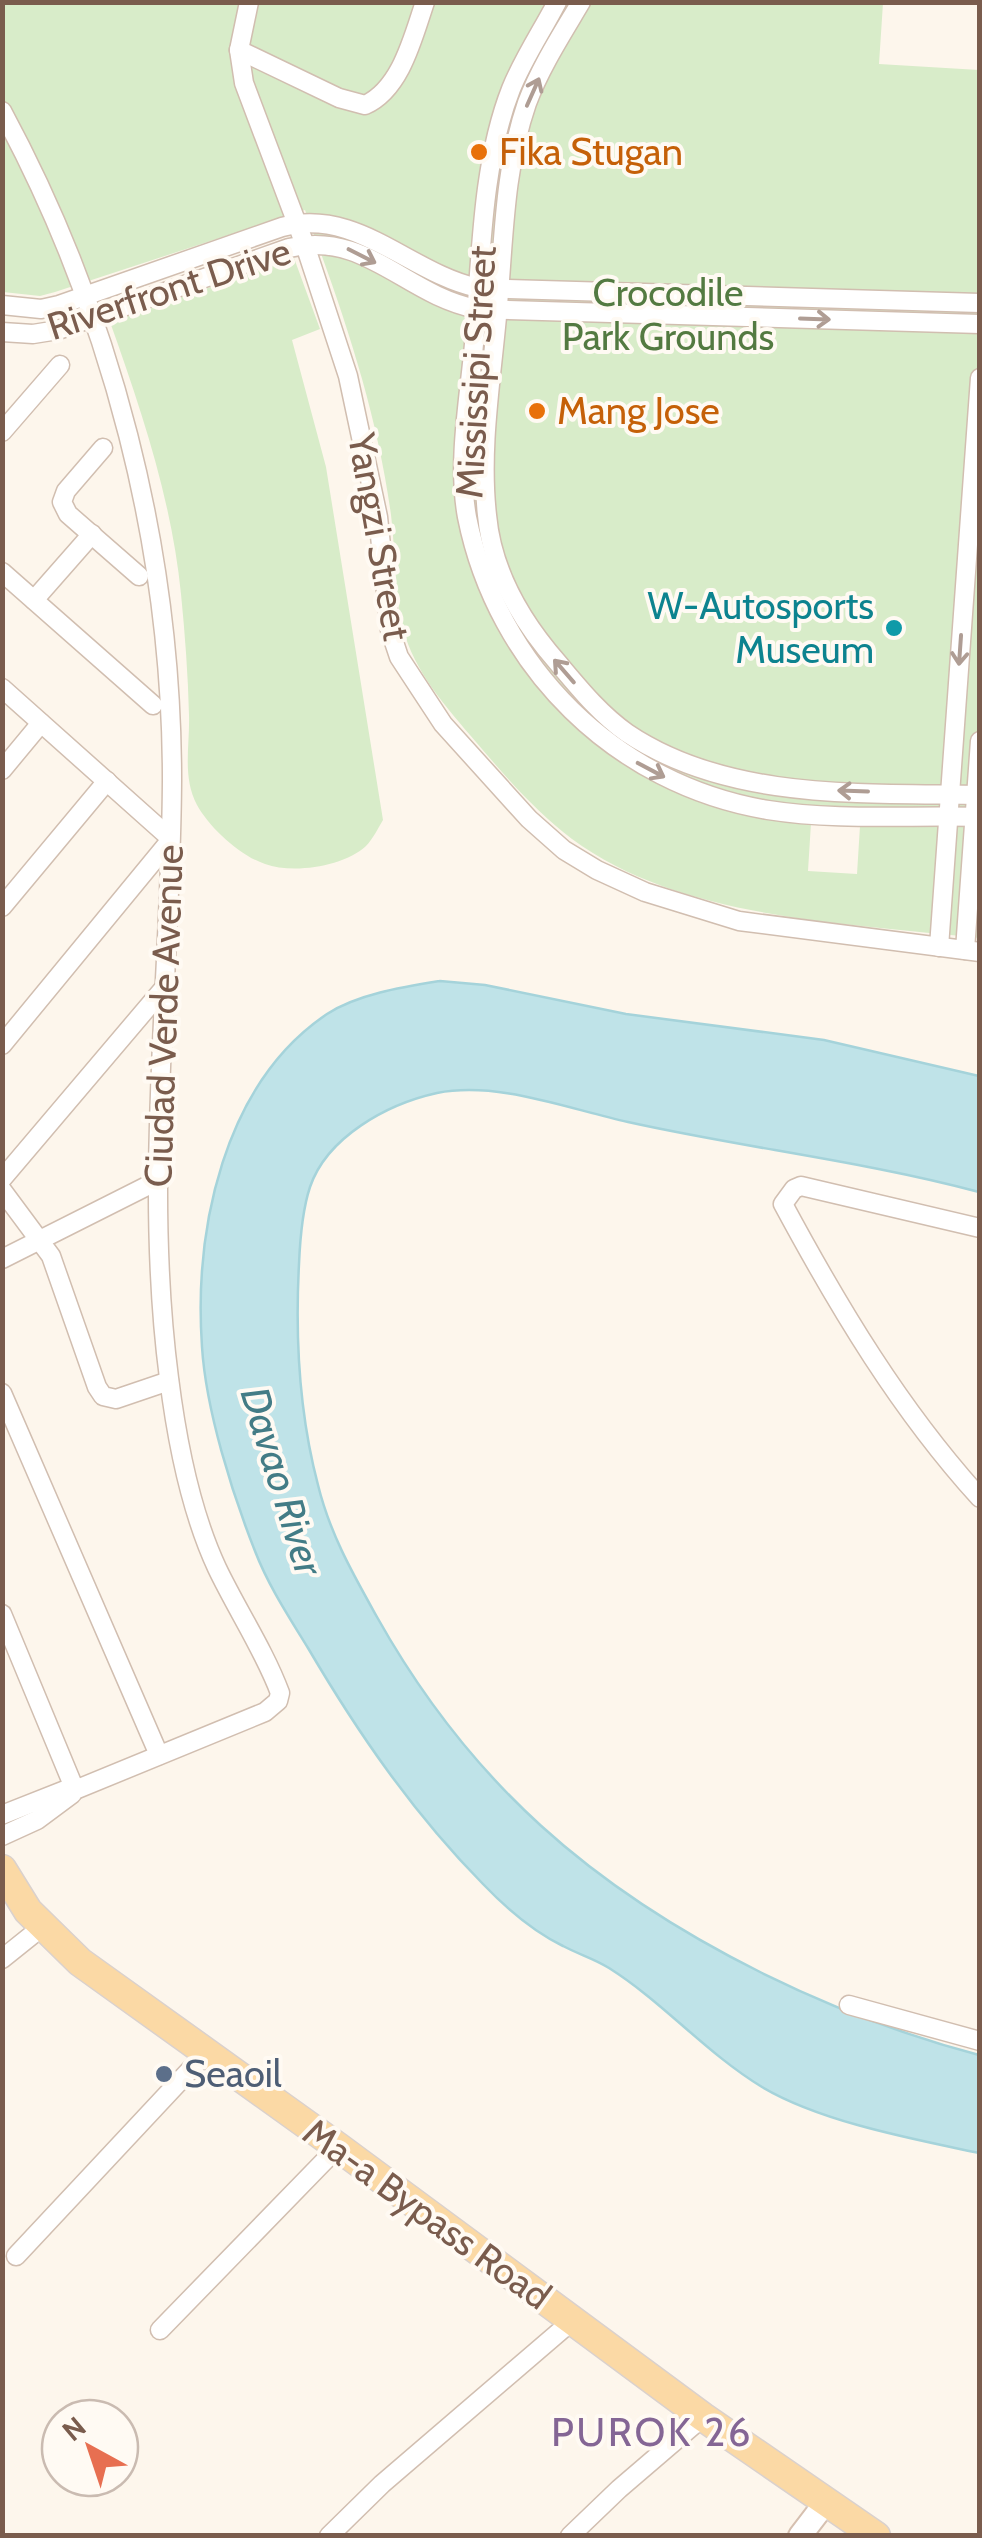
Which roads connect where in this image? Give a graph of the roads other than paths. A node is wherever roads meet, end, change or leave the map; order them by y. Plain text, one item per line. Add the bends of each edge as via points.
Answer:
1 (249, 2) edge
2 (425, 2) edge
3 (557, 2) edge
4 (581, 2) edge
5 (239, 50) junction
6 (2, 111) edge
7 (297, 223) junction
8 (305, 245) junction
9 (478, 288) junction
10 (499, 290) junction
11 (84, 296) junction
12 (980, 303) edge
13 (2, 305) edge
14 (477, 309) junction
15 (498, 310) junction
16 (92, 318) junction
17 (980, 324) edge
18 (2, 332) edge
19 (60, 365) dead end
20 (980, 378) edge
21 (2, 432) edge
22 (103, 448) dead end
23 (92, 534) junction
24 (2, 572) edge
25 (139, 576) dead end
26 (34, 600) junction
27 (2, 688) edge
28 (153, 705) dead end
29 (42, 723) junction
30 (980, 741) edge
31 (2, 770) edge
32 (107, 782) junction
33 (770, 785) junction
34 (950, 794) junction
35 (978, 795) edge
36 (767, 810) junction
37 (948, 816) junction
38 (977, 817) edge
39 (169, 839) junction
40 (2, 907) edge
41 (939, 947) junction
42 (972, 951) edge
43 (164, 988) junction
44 (2, 1045) edge
45 (2, 1180) edge
46 (159, 1180) junction
47 (2, 1190) edge
48 (980, 1228) edge
49 (42, 1240) junction
50 (2, 1260) edge
51 (169, 1381) junction
52 (2, 1393) edge
53 (980, 1498) edge
54 (2, 1614) edge
55 (159, 1755) junction
56 (75, 1790) junction
57 (2, 1815) edge
58 (2, 1836) edge
59 (2, 1869) edge
60 (42, 1928) junction
61 (2, 1959) edge
62 (848, 2005) dead end
63 (980, 2041) edge
64 (205, 2054) junction
65 (338, 2148) junction
66 (16, 2256) dead end
67 (572, 2320) junction
68 (160, 2330) dead end
69 (704, 2417) junction
70 (826, 2502) junction
71 (329, 2536) edge
72 (570, 2536) edge
73 (800, 2536) edge
74 (876, 2536) edge

1 - 5 street, Yangzi Street
2 - 5 street via 394,80 365,105
3 - 9 street, Mississipi Street via 510,91 495,152
10 -> 4 street, Mississipi Street via 512,156 528,100
5 - 7 street, Yangzi Street via 244,83
6 - 11 street, Ciudad Verde Avenue via 45,194
7 - 8 street, Yangzi Street
7 - 9 street, Riverfront Drive via 351,229
7 - 11 street, Riverfront Drive
8 -> 14 street, Riverfront Drive via 346,248 441,299
8 - 16 street, Riverfront Drive
8 - 41 street, Yangzi Street via 361,431 399,657 482,770 564,850 645,892 739,921
9 - 10 street, Riverfront Drive
9 - 14 street, Mississipi Street
10 - 12 street, Riverfront Drive
10 - 15 street, Mississipi Street
11 - 13 street, Riverfront Drive via 42,309
11 - 16 street, Ciudad Verde Avenue
14 - 15 street, Riverfront Drive
14 -> 36 street, Mississipi Street via 466,514 511,636 588,727 618,752 691,789
15 -> 17 street, Riverfront Drive
33 -> 15 street, Mississipi Street via 698,768 627,733 526,624 494,554 487,516 485,441
16 - 18 street, Riverfront Drive via 33,334
16 - 39 street, Ciudad Verde Avenue via 124,422 160,593 171,717
19 - 21 street
20 -> 34 street
22 - 23 street via 62,502
23 - 25 street
23 - 26 street
24 - 26 street
26 - 28 street
27 - 29 street
29 - 31 street
29 - 32 street
30 - 35 street
32 - 39 street
32 - 40 street
34 -> 33 street, Mississipi Street
33 - 36 street
34 - 35 street, Mississipi Street
34 - 37 street
35 - 38 street
36 - 37 street, Mississipi Street
37 - 38 street, Mississipi Street
37 - 41 street
38 - 42 street
39 - 43 street, Ciudad Verde Avenue
39 - 44 street
41 - 42 street, Yangzi Street
43 - 45 street
43 - 46 street, Ciudad Verde Avenue
46 - 49 street
46 - 51 street, Ciudad Verde Avenue
47 - 49 street
48 - 53 street via 802,1186 783,1204 857,1335
49 - 50 street
49 - 51 street via 102,1396 116,1400
51 - 55 street, Ciudad Verde Avenue via 203,1536 278,1688 278,1701
52 - 55 street
54 - 56 street
55 - 56 street
56 - 57 street
56 - 58 street
59 - 60 main road, Ma-a Bypass Road
60 - 61 street
60 - 64 main road, Ma-a Bypass Road
62 - 63 street
64 - 65 main road, Ma-a Bypass Road
64 - 66 street
65 - 67 main road, Ma-a Bypass Road
65 - 68 street
67 - 69 main road, Ma-a Bypass Road
67 - 71 street
69 - 70 main road, Ma-a Bypass Road
69 - 72 street
70 - 73 street
70 - 74 main road, Ma-a Bypass Road

